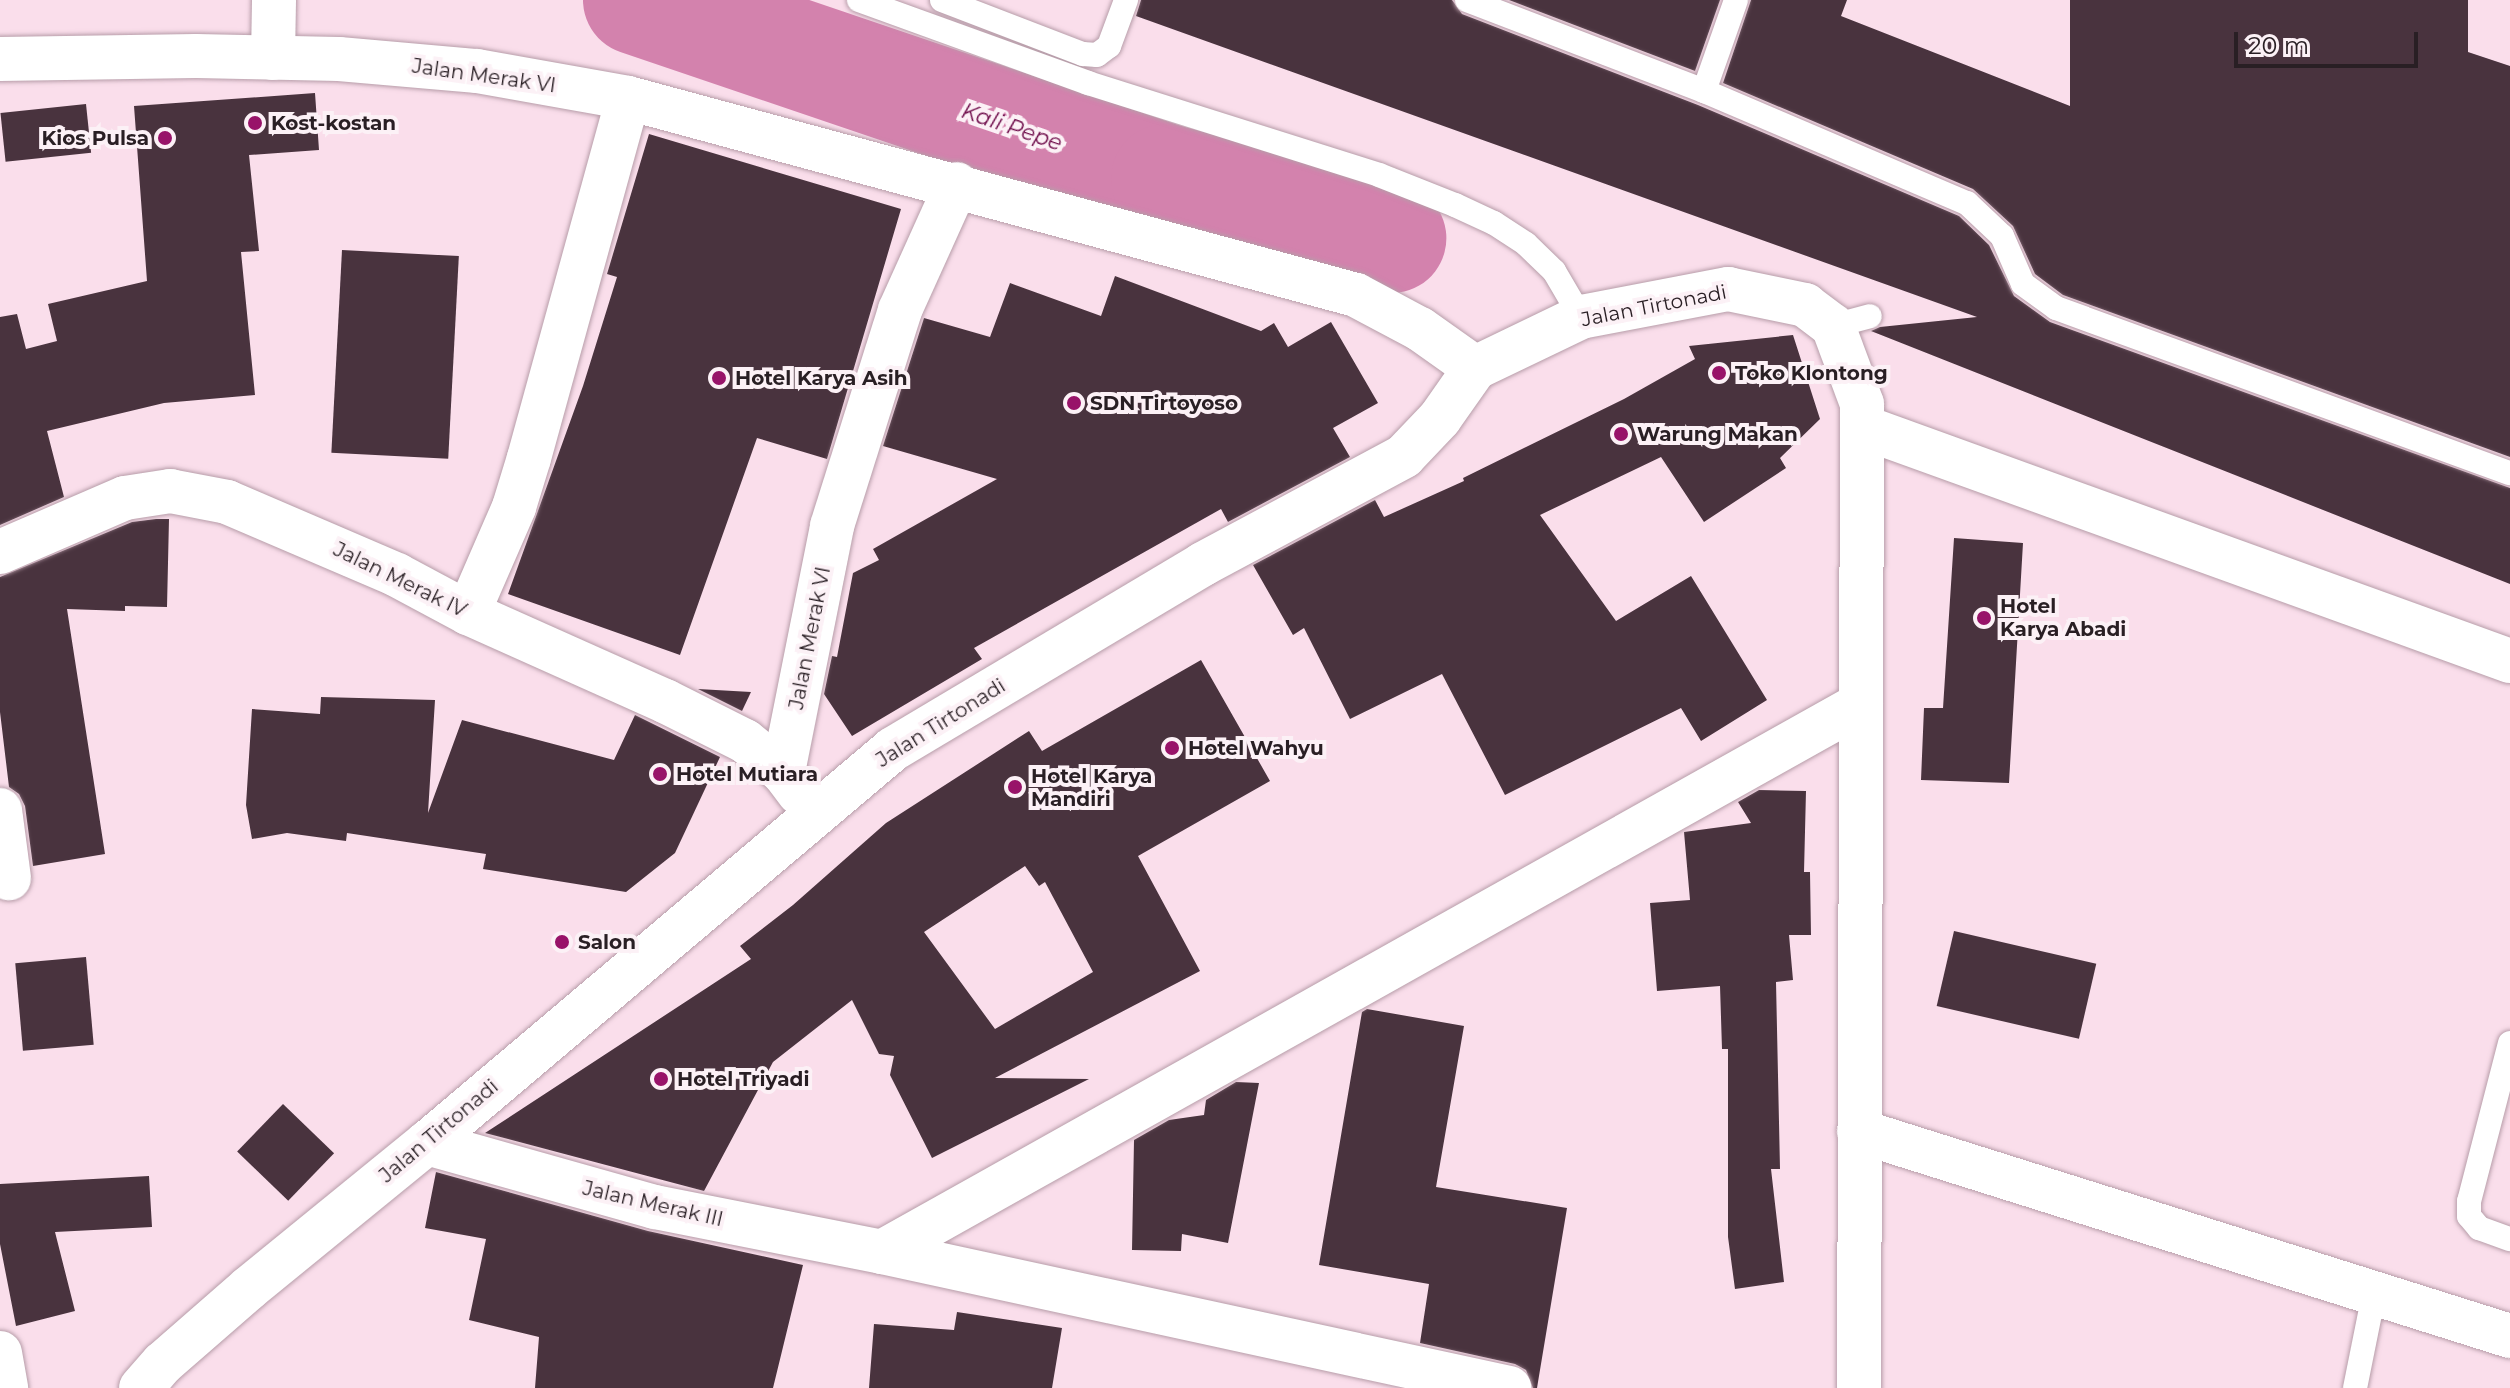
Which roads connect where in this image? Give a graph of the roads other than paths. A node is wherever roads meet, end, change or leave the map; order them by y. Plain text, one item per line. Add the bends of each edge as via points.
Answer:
1 (859, 0) edge
2 (942, 0) edge
3 (1126, 0) edge
4 (1467, 0) edge
5 (1736, 0) edge
6 (273, 25) edge
7 (0, 59) edge
8 (1704, 91) junction
9 (628, 98) junction
10 (957, 184) junction
11 (1581, 317) junction
12 (1475, 368) junction
13 (1863, 427) junction
14 (2510, 473) edge
15 (0, 552) edge
16 (468, 613) junction
17 (2510, 661) edge
18 (1861, 704) junction
19 (783, 772) junction
20 (0, 810) edge
21 (815, 814) junction
22 (9, 878) dead end
23 (2510, 1043) edge
24 (1859, 1131) junction
25 (427, 1143) junction
26 (2510, 1239) edge
27 (882, 1252) junction
28 (2374, 1294) junction
29 (2510, 1336) edge
30 (0, 1353) edge
31 (6, 1388) edge
32 (141, 1388) edge
33 (1509, 1388) edge
34 (1859, 1388) edge
35 (2355, 1388) edge

1 - 11 lane via 1088,83 1379,175 1455,205 1526,244 1554,271
2 - 3 lane via 1097,55 1109,46
4 - 8 lane
5 - 8 lane
6 - 7 street, Jalan Merak VI
6 - 9 street, Jalan Merak VI via 339,59 477,71
8 - 14 lane via 1967,203 2002,236 2023,284 2056,308
9 - 10 street, Jalan Merak VI
9 - 16 street via 514,507
10 - 12 street, Jalan Merak VI via 1356,295 1420,329
10 - 19 street, Jalan Merak VI via 900,310 857,441 832,526
11 - 12 street, Jalan Tirtonadi
11 - 13 street, Jalan Tirtonadi via 1728,289 1836,316 1862,404
12 - 21 street, Jalan Tirtonadi via 1440,418 1404,456 1203,564 906,741
13 - 17 street
13 - 18 street
15 - 16 street, Jalan Merak IV via 125,498 170,491 227,502 283,524
16 - 19 street, Jalan Merak IV via 745,741
18 - 24 street
18 - 27 street
19 - 21 street
20 - 22 street
21 - 25 street, Jalan Tirtonadi
23 - 26 lane via 2469,1216 2479,1228
24 - 28 street
24 - 34 street
25 - 27 street, Jalan Merak III via 655,1207
25 - 32 street, Jalan Tirtonadi via 249,1288
27 - 33 street, Jalan Merak III
28 - 29 street
28 - 35 lane
30 - 31 street

